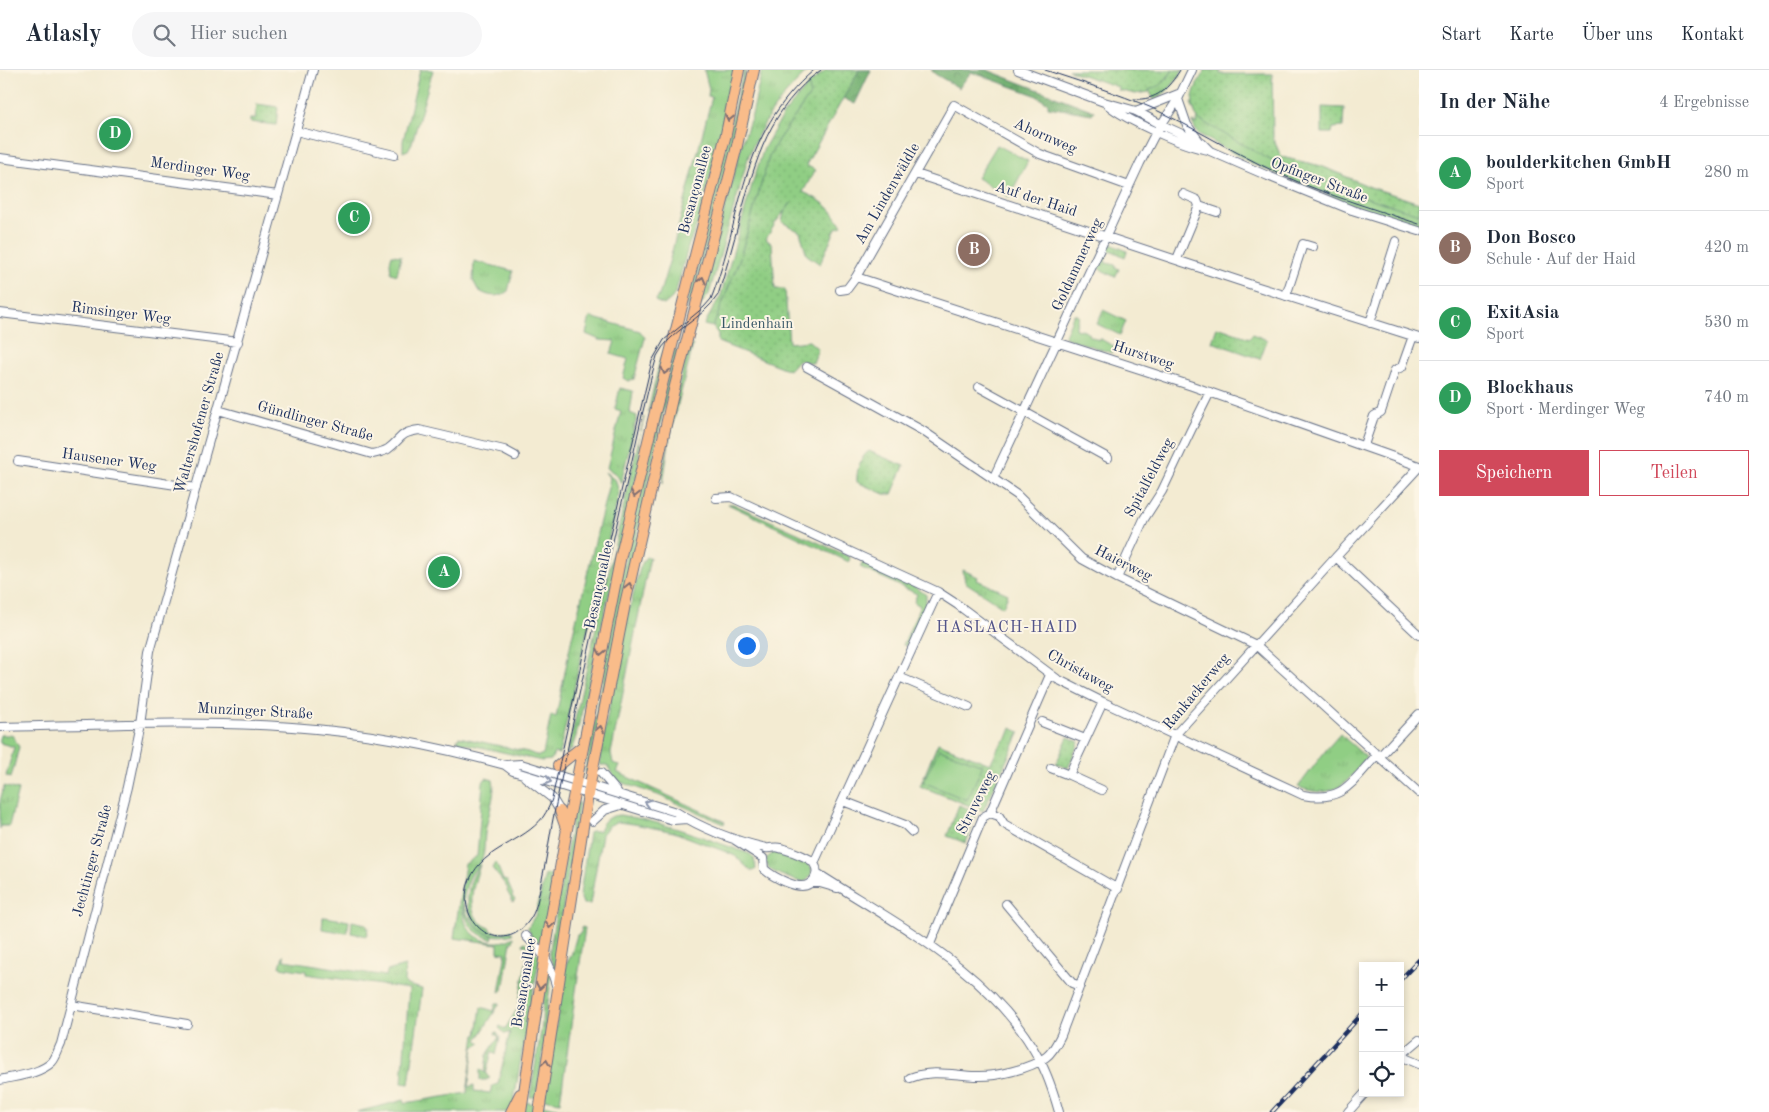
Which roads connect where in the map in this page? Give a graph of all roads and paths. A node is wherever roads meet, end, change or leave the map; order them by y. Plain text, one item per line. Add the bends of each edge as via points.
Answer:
1 (313, 70) edge
2 (739, 70) edge
3 (754, 70) edge
4 (1018, 70) edge
5 (1192, 70) edge
6 (1180, 96) junction
7 (1104, 102) junction
8 (954, 105) joint
9 (1136, 111) junction
10 (1160, 128) junction
11 (296, 131) junction
12 (1202, 143) junction
13 (1210, 151) junction
14 (394, 155) dead end
15 (0, 158) edge
16 (916, 174) junction
17 (1129, 186) junction
18 (1183, 194) dead end
19 (278, 195) junction
20 (1199, 206) junction
21 (1217, 212) dead end
22 (1419, 230) edge
23 (1106, 238) junction
24 (1396, 241) dead end
25 (1313, 247) dead end
26 (1177, 259) junction
27 (856, 277) junction
28 (840, 290) dead end
29 (1286, 296) junction
30 (0, 313) edge
31 (1370, 323) junction
32 (1416, 337) edge
33 (238, 342) junction
34 (1056, 342) junction
35 (807, 367) dead end
36 (979, 387) dead end
37 (1210, 392) junction
38 (218, 410) junction
39 (1025, 411) junction
40 (1364, 446) junction
41 (515, 456) dead end
42 (1108, 458) dead end
43 (18, 461) dead end
44 (1419, 466) edge
45 (993, 479) junction
46 (196, 488) junction
47 (716, 498) dead end
48 (1336, 557) junction
49 (1117, 578) junction
50 (938, 592) junction
51 (1419, 635) edge
52 (1256, 645) junction
53 (1050, 675) junction
54 (900, 677) junction
55 (1103, 702) junction
56 (969, 707) dead end
57 (1419, 714) edge
58 (1042, 722) dead end
59 (140, 724) junction
60 (0, 727) edge
61 (1175, 735) junction
62 (1085, 738) junction
63 (583, 746) junction
64 (1377, 755) junction
65 (594, 760) junction
66 (505, 765) junction
67 (1051, 768) dead end
68 (554, 769) junction
69 (601, 773) joint
70 (522, 774) junction
71 (1069, 776) junction
72 (575, 785) junction
73 (589, 790) junction
74 (1102, 790) dead end
75 (1419, 793) edge
76 (619, 794) junction
77 (843, 801) junction
78 (623, 805) junction
79 (560, 811) joint
80 (990, 813) junction
81 (687, 819) junction
82 (593, 821) joint
83 (566, 829) junction
84 (912, 832) dead end
85 (581, 836) junction
86 (735, 840) junction
87 (769, 849) junction
88 (763, 858) junction
89 (814, 863) junction
90 (817, 873) junction
91 (812, 883) junction
92 (1118, 889) junction
93 (848, 892) junction
94 (1006, 904) dead end
95 (526, 936) dead end
96 (930, 944) junction
97 (545, 956) junction
98 (1080, 986) junction
99 (557, 988) junction
100 (71, 1005) junction
101 (187, 1024) dead end
102 (1419, 1040) edge
103 (1404, 1053) edge
104 (1404, 1058) edge
105 (1040, 1060) junction
106 (1419, 1064) edge
107 (910, 1078) dead end
108 (526, 1079) junction
109 (0, 1080) edge
110 (1361, 1097) edge
111 (539, 1111) edge
112 (511, 1112) edge
113 (521, 1112) edge
114 (1059, 1112) edge
115 (1348, 1112) edge

1 - 11 street, Waltershofener Straße
2 -> 63 main road, Besançonallee via 621,555
65 -> 3 main road, Besançonallee via 656,465
4 - 7 street, Opfinger Straße
5 - 6 street, Goldammerweg
6 - 9 street
6 - 10 street, Goldammerweg
6 - 12 street via 1187,125
7 - 9 street, Opfinger Straße
7 - 10 street, Opfinger Straße via 1112,109
8 - 16 street, Am Lindenwäldle
8 - 17 street, Ahornweg via 1040,154
9 - 10 street, Opfinger Straße
10 - 12 street, Opfinger Straße
10 - 13 street, Opfinger Straße via 1191,146
10 - 17 street, Goldammerweg
11 - 14 street
11 - 19 street, Waltershofener Straße
12 - 13 street, Opfinger Straße
13 - 22 street, Opfinger Straße via 1328,201
15 - 19 street, Merdinger Weg
16 - 23 street, Auf der Haid
16 - 27 street, Am Lindenwäldle
17 - 23 street, Goldammerweg
18 - 20 street via 1197,200
19 - 33 street, Waltershofener Straße
20 - 21 street
20 - 26 street
23 - 26 street, Auf der Haid
23 - 34 street, Goldammerweg
24 - 31 street
25 - 29 street via 1303,244
26 - 29 street, Auf der Haid
27 - 28 street, Am Lindenwäldle via 847,289
27 - 34 street, Hurstweg
29 - 31 street, Auf der Haid
30 - 33 street, Rimsinger Weg
31 - 32 street, Auf der Haid
32 - 40 street via 1402,367 1395,370 1381,412 1374,416
33 - 38 street, Waltershofener Straße
34 - 37 street, Hurstweg
34 - 39 street, Goldammerweg
35 - 45 street, Haierweg via 923,431
36 - 39 street
37 - 40 street, Hurstweg
37 - 49 street, Spitalfeldweg
38 - 41 street, Gündlinger Straße via 372,454 393,445 400,436 420,430 504,450
38 - 46 street, Waltershofener Straße
39 - 42 street
39 - 45 street, Goldammerweg
40 - 44 street, Hurstweg
43 - 46 street, Hausener Weg
44 - 48 street, Rankackerweg
45 - 49 street, Haierweg via 1016,495 1082,559
46 - 59 street, Waltershofener Straße via 150,651
47 - 50 street, Christaweg via 731,497
48 - 51 street
48 - 52 street, Rankackerweg
49 - 52 street, Haierweg
50 - 53 street, Christaweg
50 - 54 street
52 - 61 street, Rankackerweg
52 - 64 street, Haierweg
53 - 55 street, Christaweg
53 - 80 street, Struveweg
54 - 56 street
54 - 77 street
55 - 61 street, Christaweg
55 - 62 street
57 - 64 street, Christaweg via 1382,754
58 - 62 street
59 - 60 street, Munzinger Straße
59 - 66 street, Munzinger Straße via 247,724 322,729
59 - 100 street, Jechtinger Straße
61 - 64 street, Christaweg via 1312,797 1337,795
61 - 92 street, Rankackerweg
62 - 71 street
63 - 68 main road
63 - 72 main road, Besançonallee
64 - 75 street, Haierweg
65 - 69 main road
65 - 73 main road, Besançonallee
66 - 68 street, Munzinger Straße
66 - 70 street, Munzinger Straße
67 - 71 street
68 - 72 street, Munzinger Straße
69 - 76 street
70 -> 72 street, Munzinger Straße
70 - 79 street via 552,798
71 - 74 street
72 - 73 street, Munzinger Straße
72 - 83 main road, Besançonallee
73 - 76 street
73 - 78 street
73 - 85 main road, Besançonallee
81 -> 76 street via 676,812
77 - 84 street via 905,825
77 - 89 street
78 - 81 street via 673,820
78 - 82 street via 605,810
79 - 83 main road
80 - 92 street
80 - 96 street, Struveweg via 983,817
81 - 86 street
82 - 85 main road
83 -> 97 main road, Besançonallee
85 - 99 main road, Besançonallee
86 - 87 street
86 - 88 street
87 - 88 street
87 - 89 street via 779,847
88 - 91 street via 764,869 771,875 800,887
89 - 90 street
90 - 91 street
90 - 93 street
91 - 93 street
92 - 98 street, Rankackerweg
93 - 96 street
94 - 98 street via 1072,982
95 - 97 street
96 - 105 street via 992,998 1017,1025
97 - 99 street
97 -> 108 main road, Besançonallee
98 - 105 street, Rankackerweg via 1054,1049
111 -> 99 main road, Besançonallee
100 - 101 street
100 - 109 street, Jechtinger Straße via 61,1044 52,1061 35,1071
102 - 103 street
104 - 106 street
105 - 107 street via 996,1075 935,1072
105 - 114 street
108 - 112 main road
108 - 113 main road, Besançonallee
110 - 115 street

